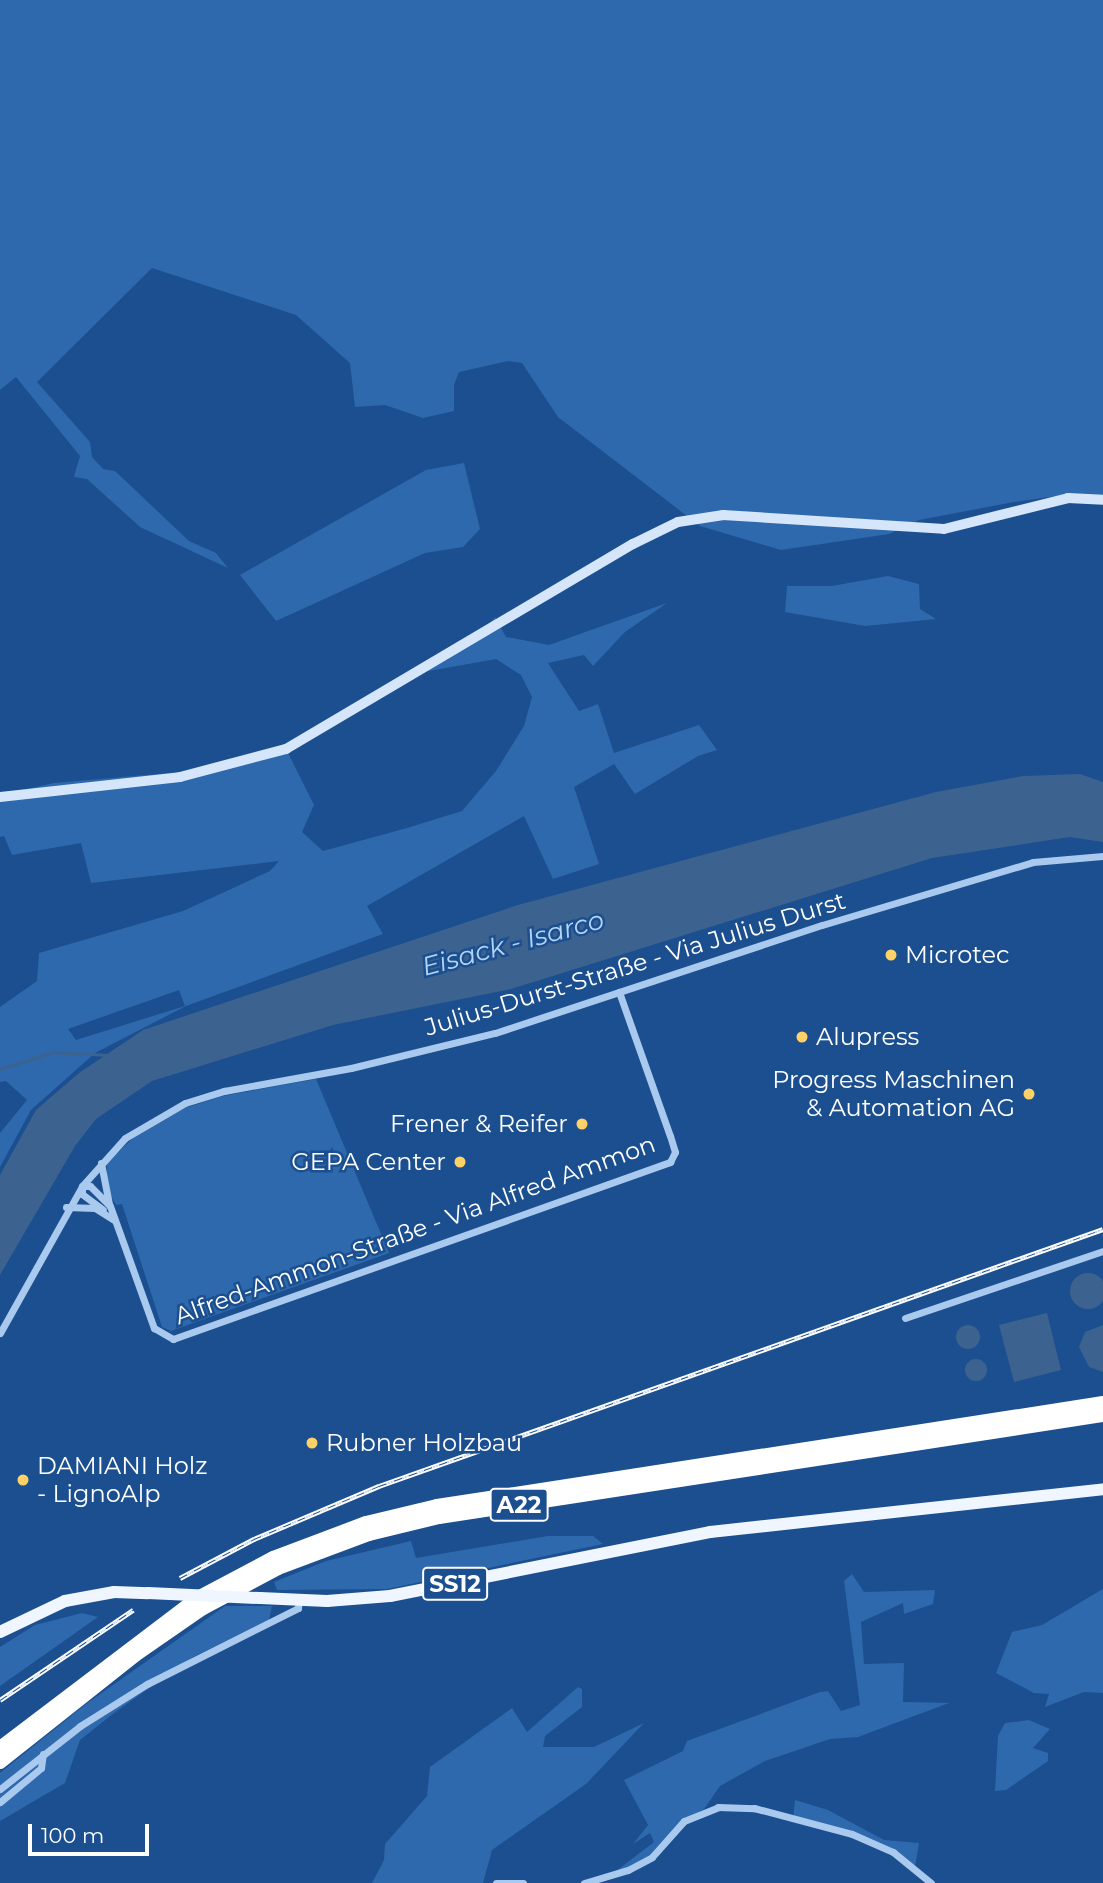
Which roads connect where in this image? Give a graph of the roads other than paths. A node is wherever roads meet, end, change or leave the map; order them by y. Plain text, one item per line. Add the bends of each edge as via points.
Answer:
1 (1103, 500) edge
2 (0, 797) edge
3 (1103, 856) edge
4 (619, 992) junction
5 (101, 1163) junction
6 (82, 1186) junction
7 (66, 1207) junction
8 (107, 1208) junction
9 (1103, 1251) edge
10 (905, 1318) dead end
11 (0, 1333) edge
12 (1103, 1404) edge
13 (1103, 1415) edge
14 (1103, 1489) edge
15 (299, 1600) junction
16 (0, 1632) edge
17 (0, 1748) edge
18 (43, 1754) junction
19 (0, 1762) edge
20 (0, 1789) edge
21 (0, 1802) edge
22 (496, 1883) edge
23 (523, 1883) edge
24 (584, 1883) edge
25 (931, 1883) edge

1 - 2 street via 1068,498 944,529 704,516 656,531 286,749 180,777
3 - 4 street, Julius-Durst-Straße - Via Julius Durst via 1022,865
4 - 5 street, Julius-Durst-Straße - Via Julius Durst via 418,1053 224,1091 185,1103 149,1121
4 - 8 street, Alfred-Ammon-Straße - Via Alfred Ammon via 675,1152 670,1162 173,1339 154,1328
5 - 6 street, Julius-Durst-Straße - Via Julius Durst
5 - 8 street
6 - 7 street, Julius-Durst-Straße - Via Julius Durst
6 - 8 street, Alfred-Ammon-Straße - Via Alfred Ammon via 82,1194
7 - 8 street
7 - 11 street, Julius-Durst-Straße - Via Julius Durst
9 - 10 street
12 - 17 highway, A22 via 437,1506 366,1523 273,1558 196,1599
13 - 19 highway, A22 via 439,1517 359,1537 278,1568 203,1608 135,1655
14 - 15 main road, SS12 via 710,1532 390,1597
15 - 16 main road, SS12, bridge via 114,1592 65,1601
15 - 18 street via 298,1608 147,1684
18 - 20 street
18 - 21 street via 41,1768
22 - 23 street
24 - 25 street via 628,1870 652,1857 671,1831 704,1809 754,1808 852,1834 900,1856

